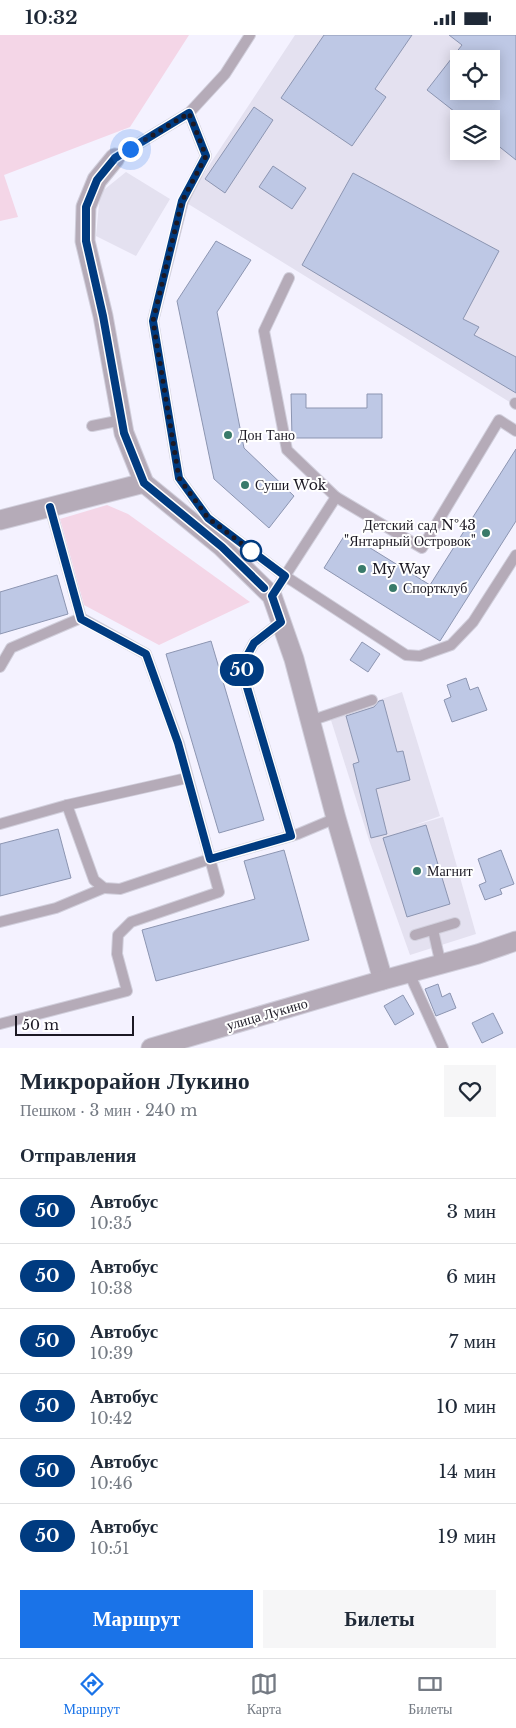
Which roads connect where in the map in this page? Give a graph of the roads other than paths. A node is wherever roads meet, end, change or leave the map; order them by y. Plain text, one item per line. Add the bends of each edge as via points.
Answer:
1 (250, 35) edge
2 (189, 113) junction
3 (115, 158) joint
4 (289, 278) dead end
5 (122, 420) junction
6 (92, 427) dead end
7 (516, 431) edge
8 (144, 483) junction
9 (336, 497) junction
10 (50, 507) junction
11 (0, 520) edge
12 (516, 555) edge
13 (285, 576) junction
14 (272, 596) junction
15 (81, 619) junction
16 (281, 622) junction
17 (0, 667) edge
18 (372, 700) dead end
19 (310, 721) junction
20 (187, 778) junction
21 (67, 805) junction
22 (336, 817) junction
23 (0, 824) edge
24 (291, 836) junction
25 (210, 859) junction
26 (104, 888) junction
27 (0, 922) edge
28 (456, 923) dead end
29 (432, 930) junction
30 (415, 935) dead end
31 (516, 941) edge
32 (441, 965) junction
33 (409, 973) junction
34 (384, 980) junction
35 (0, 1024) edge
36 (151, 1048) edge
37 (443, 1048) edge

1 - 2 lane via 225,74
2 - 3 lane
2 - 13 lane via 206,156 182,201 153,321 179,478 208,518
3 - 5 street via 97,180 86,207 86,241
4 - 9 lane via 264,331 287,450
5 - 6 lane
5 - 8 street
7 - 9 lane via 499,420 422,548
8 - 10 street
8 - 14 street via 222,547
9 - 13 lane
10 - 11 street
10 - 15 lane
12 - 13 lane via 473,622 451,645 420,656 406,655
13 - 14 lane
14 - 16 street
15 - 17 lane via 11,648
15 - 20 lane via 146,654
16 - 19 street
16 - 24 lane via 254,643 241,667
18 - 19 lane
19 - 22 street
20 - 21 lane
20 - 25 lane
21 - 23 lane
21 - 26 lane via 94,881
22 - 24 lane
22 - 34 street
24 - 25 lane
25 - 26 lane via 120,889
25 - 35 lane via 219,891 130,922 118,935 117,954 127,991
26 - 27 lane via 56,908
28 - 29 lane
29 - 30 lane
29 - 32 lane
31 - 32 street
32 - 33 street
33 - 34 street, улица Лукино
33 - 37 lane
34 - 36 street, улица Лукино

